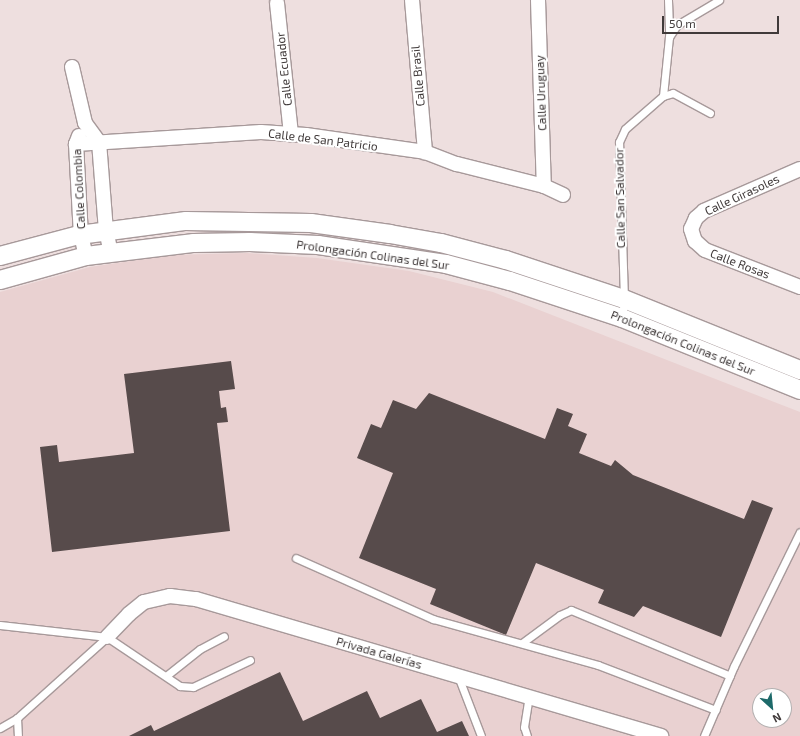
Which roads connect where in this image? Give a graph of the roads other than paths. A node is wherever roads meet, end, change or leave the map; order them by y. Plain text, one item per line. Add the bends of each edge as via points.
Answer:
1 (412, 0) edge
2 (538, 0) edge
3 (668, 0) edge
4 (719, 0) edge
5 (277, 3) dead end
6 (669, 38) junction
7 (72, 67) dead end
8 (663, 96) junction
9 (710, 113) dead end
10 (85, 123) junction
11 (291, 134) junction
12 (100, 142) junction
13 (76, 144) junction
14 (425, 152) junction
15 (800, 169) edge
16 (544, 186) junction
17 (563, 196) dead end
18 (691, 229) joint
19 (106, 230) junction
20 (81, 235) junction
21 (111, 253) junction
22 (0, 256) edge
23 (86, 256) junction
24 (0, 280) edge
25 (800, 287) edge
26 (624, 299) junction
27 (622, 318) junction
28 (800, 370) edge
29 (800, 390) edge
30 (800, 532) edge
31 (296, 558) dead end
32 (0, 625) edge
33 (224, 636) dead end
34 (107, 637) junction
35 (522, 644) junction
36 (250, 660) dead end
37 (166, 676) junction
38 (458, 676) junction
39 (730, 676) junction
40 (530, 697) junction
41 (716, 710) junction
42 (17, 718) junction
43 (0, 728) edge
44 (18, 736) edge
45 (482, 736) edge
46 (527, 736) edge
47 (661, 736) edge
48 (704, 736) edge

1 - 14 street, Calle Brasil
2 - 16 street, Calle Uruguay
3 - 6 lane
4 - 6 lane via 678,25
5 - 11 street, Calle Ecuador
6 - 8 lane
7 - 10 street, Calle Colombia
8 - 9 lane via 673,93
8 - 26 lane, Calle San Salvador via 626,129 619,142
10 - 12 street, Calle Colombia
10 - 13 street, Calle Colombia
11 - 12 street, Calle de San Patricio via 206,134
11 - 14 street, Calle de San Patricio
12 - 13 street, Calle de San Patricio
12 - 19 street, Calle Colombia
13 - 20 street, Calle Colombia
14 - 16 street, Calle de San Patricio via 457,164
15 - 18 street, Calle Girasoles via 704,211 696,218
16 - 17 street, Calle de San Patricio
18 - 25 street, Calle Rosas via 694,241 705,250
19 - 20 street, Prolongación Colinas del Sur
19 - 21 street, Calle Colombia
19 - 26 street, Prolongación Colinas del Sur via 186,221 311,223 441,243 506,260
20 - 22 street, Prolongación Colinas del Sur
20 - 23 street, Calle Colombia
21 - 23 street, Prolongación Colinas del Sur
21 - 27 street, Prolongación Colinas del Sur via 194,243 318,245 446,264 510,281
23 - 24 street, Prolongación Colinas del Sur
26 - 27 lane, Calle San Salvador
26 - 28 street, Prolongación Colinas del Sur
27 - 29 street, Prolongación Colinas del Sur
30 - 39 lane
31 - 35 lane via 433,619
32 - 34 lane
33 - 37 lane via 200,649
34 - 37 lane
34 - 38 street, Privada Galerías via 144,602 170,596 196,599
34 - 42 lane
35 - 39 lane via 560,615 571,610
35 - 41 lane via 598,665
36 - 37 lane via 193,687 180,686
38 - 40 street, Privada Galerías
38 - 45 lane
39 - 41 lane
40 - 46 lane via 524,727
40 - 47 street, Privada Galerías
41 - 48 lane
42 - 43 lane
42 - 44 lane

